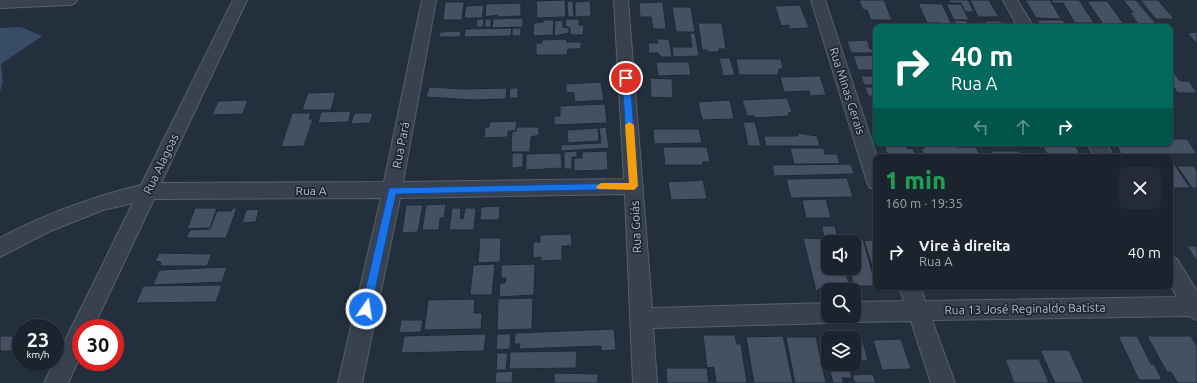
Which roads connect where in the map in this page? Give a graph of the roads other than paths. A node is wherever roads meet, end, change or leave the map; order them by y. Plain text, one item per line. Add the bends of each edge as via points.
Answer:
1 (70, 0) edge
2 (240, 0) edge
3 (429, 0) edge
4 (621, 0) edge
5 (818, 0) edge
6 (1010, 0) edge
7 (0, 3) edge
8 (1024, 24) edge
9 (873, 173) edge
10 (634, 186) junction
11 (392, 190) junction
12 (148, 191) junction
13 (0, 248) edge
14 (1173, 270) edge
15 (911, 290) edge
16 (1196, 307) edge
17 (917, 310) junction
18 (861, 312) edge
19 (821, 313) edge
20 (640, 318) junction
21 (87, 319) edge
22 (72, 350) edge
23 (56, 383) edge
24 (350, 383) edge
25 (645, 383) edge
26 (942, 383) edge

1 - 7 street
2 - 12 street, Rua Alagoas
3 - 11 street, Rua Pará
4 - 10 street, Rua Goiás
5 - 9 street, Rua Minas Gerais
6 - 8 street
10 - 11 street, Rua A
10 - 20 street, Rua Goiás
11 - 12 street, Rua A
11 - 24 street, Rua Pará
12 - 13 street, Rua A via 100,203 41,226
12 - 21 street, Rua Alagoas
14 - 16 street
15 - 17 street
16 - 17 street, Rua 13 José Reginaldo Batista
17 - 18 street, Rua 13 José Reginaldo Batista
17 - 26 street
19 - 20 street
20 - 25 street, Rua Goiás
22 - 23 street, Rua Alagoas

